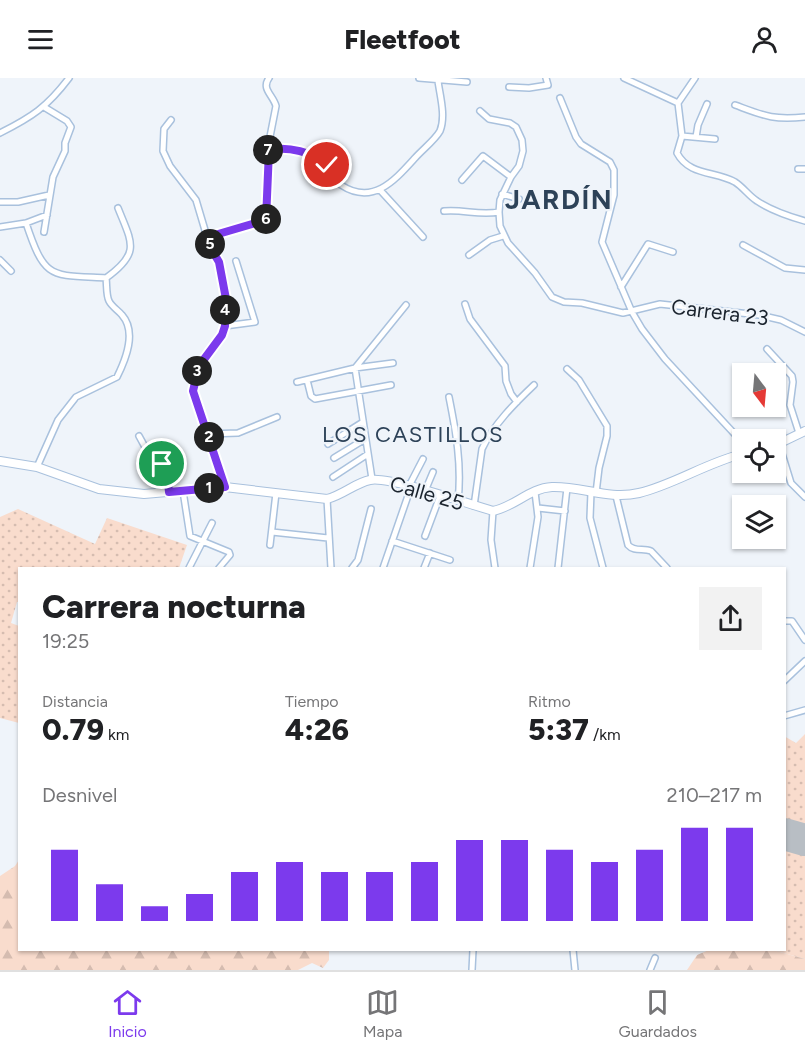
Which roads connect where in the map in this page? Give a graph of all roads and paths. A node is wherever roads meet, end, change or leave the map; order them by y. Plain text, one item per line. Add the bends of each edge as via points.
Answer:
1 (69, 78) edge
2 (269, 78) edge
3 (419, 78) edge
4 (546, 78) edge
5 (624, 78) edge
6 (695, 78) edge
7 (438, 81) junction
8 (467, 82) dead end
9 (509, 87) dead end
10 (560, 98) dead end
11 (678, 104) junction
12 (707, 104) dead end
13 (735, 105) dead end
14 (44, 107) junction
15 (480, 111) dead end
16 (805, 117) edge
17 (171, 120) dead end
18 (0, 133) edge
19 (682, 136) junction
20 (696, 137) junction
21 (715, 139) dead end
22 (269, 150) junction
23 (511, 177) junction
24 (462, 180) dead end
25 (380, 190) junction
26 (502, 194) junction
27 (49, 195) junction
28 (519, 199) dead end
29 (0, 202) edge
30 (118, 208) dead end
31 (444, 211) dead end
32 (499, 212) junction
33 (47, 215) junction
34 (805, 221) edge
35 (26, 223) junction
36 (0, 227) edge
37 (44, 232) dead end
38 (503, 236) junction
39 (208, 237) junction
40 (423, 237) dead end
41 (743, 245) dead end
42 (673, 252) dead end
43 (469, 255) dead end
44 (0, 260) edge
45 (236, 261) dead end
46 (805, 270) edge
47 (11, 271) dead end
48 (106, 278) junction
49 (621, 287) junction
50 (465, 304) dead end
51 (406, 305) dead end
52 (632, 312) junction
53 (225, 326) junction
54 (805, 332) edge
55 (767, 349) dead end
56 (393, 363) dead end
57 (355, 368) junction
58 (567, 369) dead end
59 (308, 380) junction
60 (297, 382) dead end
61 (391, 385) dead end
62 (534, 385) dead end
63 (357, 390) junction
64 (449, 397) dead end
65 (517, 402) junction
66 (277, 417) dead end
67 (363, 422) junction
68 (732, 431) edge
69 (802, 432) edge
70 (208, 434) junction
71 (139, 436) dead end
72 (365, 439) junction
73 (786, 441) edge
74 (328, 444) dead end
75 (368, 454) junction
76 (732, 457) edge
77 (334, 458) dead end
78 (423, 459) dead end
79 (0, 461) edge
80 (37, 467) junction
81 (786, 468) edge
82 (433, 472) dead end
83 (333, 477) dead end
84 (372, 479) junction
85 (225, 487) junction
86 (410, 487) junction
87 (567, 488) junction
88 (183, 491) junction
89 (425, 491) junction
90 (169, 492) junction
91 (535, 492) junction
92 (276, 493) junction
93 (593, 493) junction
94 (440, 496) junction
95 (616, 496) junction
96 (805, 496) edge
97 (327, 499) junction
98 (458, 501) junction
99 (474, 506) junction
100 (371, 508) dead end
101 (538, 508) junction
102 (493, 511) junction
103 (565, 511) junction
104 (212, 523) dead end
105 (272, 532) junction
106 (425, 536) dead end
107 (328, 538) junction
108 (392, 541) junction
109 (204, 542) junction
110 (270, 545) dead end
111 (430, 554) junction
112 (450, 560) dead end
113 (190, 567) edge
114 (220, 567) edge
115 (330, 567) edge
116 (353, 567) edge
117 (382, 567) edge
118 (424, 567) edge
119 (495, 567) edge
120 (530, 567) edge
121 (558, 567) edge
122 (603, 567) edge
123 (666, 567) edge
124 (786, 621) edge
125 (805, 640) edge
126 (805, 661) edge
127 (786, 679) edge
128 (805, 710) edge
129 (786, 716) edge
130 (473, 951) edge
131 (573, 951) edge
132 (655, 958) dead end
133 (472, 970) edge
134 (575, 970) edge
135 (650, 970) edge

1 - 14 street
2 - 22 street via 265,88 276,106
3 - 7 street
4 - 9 street via 548,85
5 - 11 street
6 - 11 street
7 - 8 street
7 - 25 street via 440,131 392,183
10 - 49 street via 581,144 613,166 614,195 602,242
11 - 19 street
12 - 20 street
13 - 16 street via 769,118
14 - 18 street via 28,120
14 - 27 street via 71,127
15 - 23 street via 489,119 516,127 522,151 519,166
17 - 39 street via 164,129 163,151 196,200
19 - 20 street
19 - 34 street via 677,153 695,170 730,180 756,201
20 - 21 street
22 - 25 street via 294,149 320,159 333,177 354,191
22 - 39 street via 266,220
23 - 24 street via 483,156
23 - 26 street
25 - 40 street
26 - 28 street
26 - 32 street
27 - 29 street
27 - 33 street
30 - 48 street via 131,241 130,253 120,268
31 - 32 street via 485,215
32 - 38 street
33 - 35 street
33 - 37 street
35 - 36 street
35 - 48 street via 38,257 53,272
38 - 43 street
38 - 52 street via 558,301
39 - 53 street via 219,262 226,299
41 - 46 street via 785,268
42 - 49 street via 648,244
44 - 47 street
45 - 53 street via 255,322
48 - 80 street via 110,304 123,316 129,333 122,366 117,377 76,397 58,420
49 - 52 street
50 - 65 street via 470,319 505,366 506,381
51 - 57 street
52 - 54 street, Carrera 23 via 660,304 759,315
52 - 68 street via 665,359
53 - 70 street via 195,378 193,391
55 - 69 street via 792,376 790,405
56 - 57 street
57 - 59 street
57 - 63 street
58 - 93 street via 579,380 607,426
59 - 60 street
59 - 63 street via 315,399
61 - 63 street
62 - 65 street
63 - 67 street
64 - 98 street via 459,443
65 - 99 street via 482,449
66 - 70 street via 238,433
67 - 72 street
67 - 74 street
69 - 73 street
70 - 85 street
71 - 90 street via 166,470
72 - 75 street
72 - 77 street
75 - 83 street
75 - 84 street
76 - 95 street, Calle 25 via 640,493
78 - 86 street
79 - 80 street
80 - 90 street via 99,489 144,494
81 - 96 street via 791,483
82 - 89 street
84 - 86 street, Calle 25
84 - 97 street, Calle 25
85 - 88 street
85 - 92 street
86 - 89 street, Calle 25
86 - 108 street
87 - 91 street, Calle 25
87 - 93 street, Calle 25
87 - 103 street
88 - 90 street
88 - 109 street via 188,534
89 - 94 street, Calle 25
91 - 101 street
91 - 102 street, Calle 25
92 - 97 street
92 - 105 street
93 - 95 street, Calle 25
93 - 122 street via 590,518
94 - 98 street, Calle 25
94 - 106 street
95 - 123 street via 628,544 651,551
97 - 107 street
98 - 99 street, Calle 25
99 - 102 street, Calle 25
100 - 116 street
101 - 103 street
101 - 120 street
102 - 119 street
103 - 121 street
104 - 109 street
105 - 107 street
105 - 110 street
107 - 115 street
108 - 111 street
108 - 117 street
109 - 113 street
109 - 114 street via 230,552
111 - 112 street
111 - 118 street
124 - 125 street via 792,621
126 - 127 street
128 - 129 street
130 - 133 street
131 - 134 street
132 - 135 street

